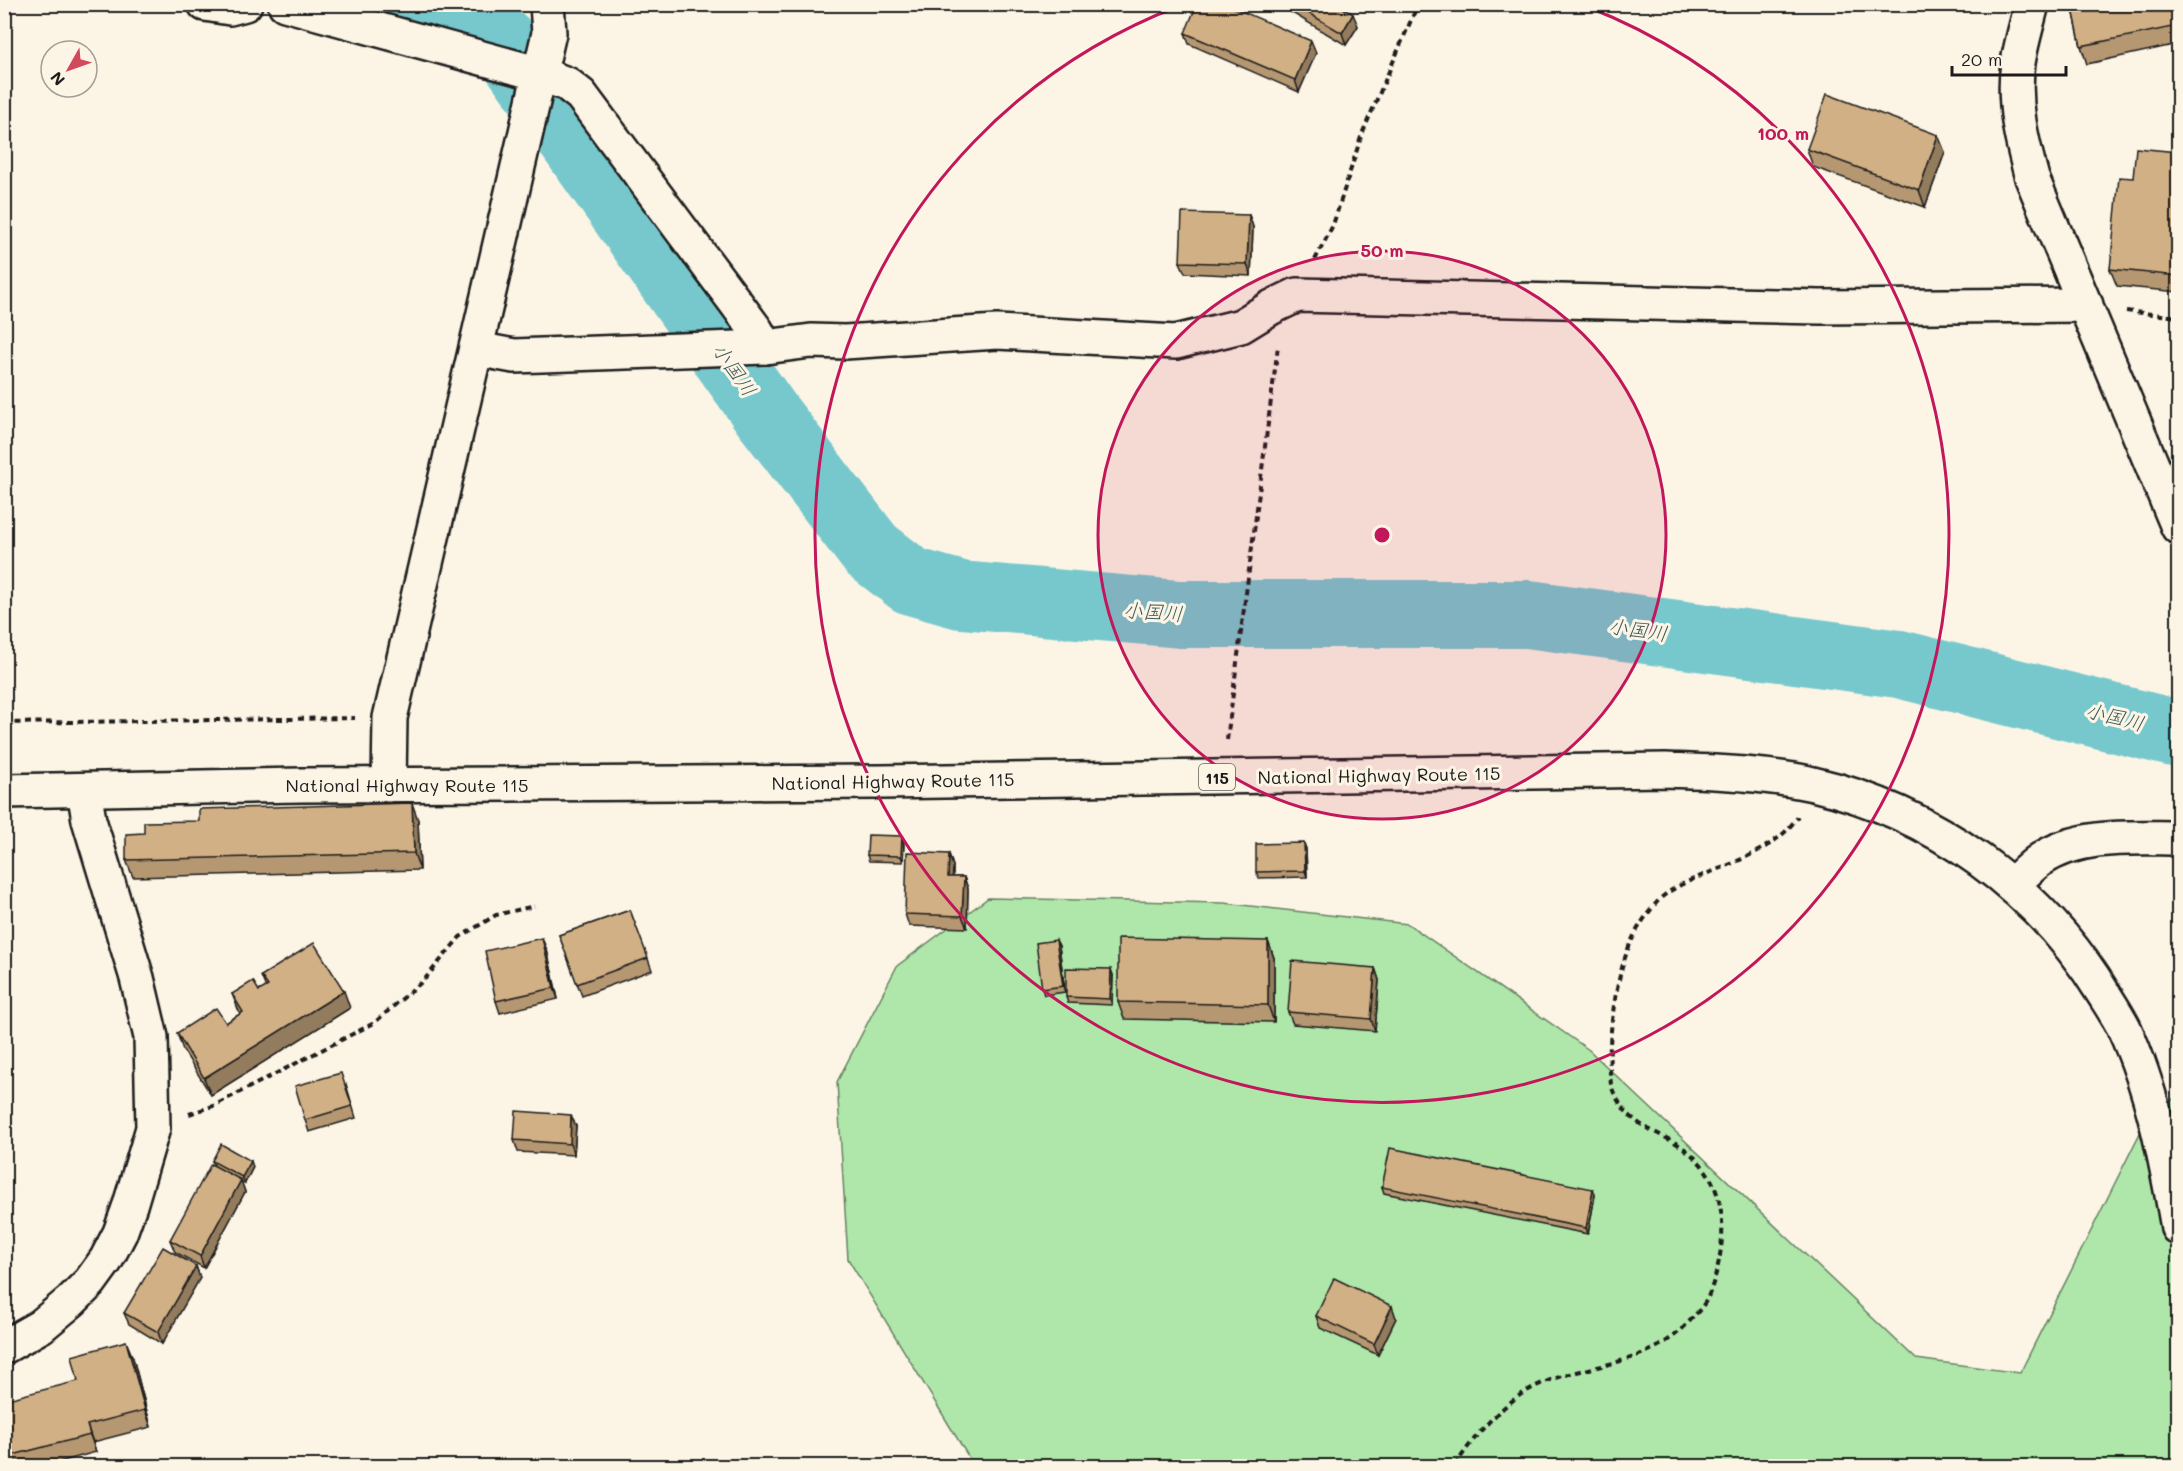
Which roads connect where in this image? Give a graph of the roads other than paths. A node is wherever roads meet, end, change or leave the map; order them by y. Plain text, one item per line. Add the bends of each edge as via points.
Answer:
1 (205, 4) edge
2 (246, 4) edge
3 (285, 4) edge
4 (547, 4) edge
5 (2032, 4) edge
6 (540, 74) junction
7 (2086, 305) junction
8 (765, 347) junction
9 (476, 349) junction
10 (2178, 527) edge
11 (389, 785) junction
12 (84, 790) junction
13 (4, 792) edge
14 (2178, 838) edge
15 (2012, 885) junction
16 (2178, 1228) edge
17 (4, 1347) edge

1 - 2 main road via 230,8
3 - 6 main road
4 - 6 main road via 549,33
5 - 7 main road via 2018,65 2021,139 2032,178
6 - 8 main road via 567,84 581,95
6 - 9 main road
7 - 8 main road via 1820,308 1296,295 1241,326 1176,342 997,332 811,341
7 - 10 main road
8 - 9 main road via 514,356
9 - 11 main road via 390,718
11 - 12 main road, National Highway Route 115 / 115
11 - 15 main road, National Highway Route 115 / 115 via 1665,770 1749,774 1813,784 1881,804 1952,841
12 - 13 main road, National Highway Route 115 / 115
12 - 17 main road via 151,1038 153,1128 120,1233 106,1260 71,1301 41,1326
14 - 15 main road via 2104,839 2076,844 2041,859
15 - 16 main road, National Highway Route 115 / 115 via 2090,970 2123,1026 2148,1089

